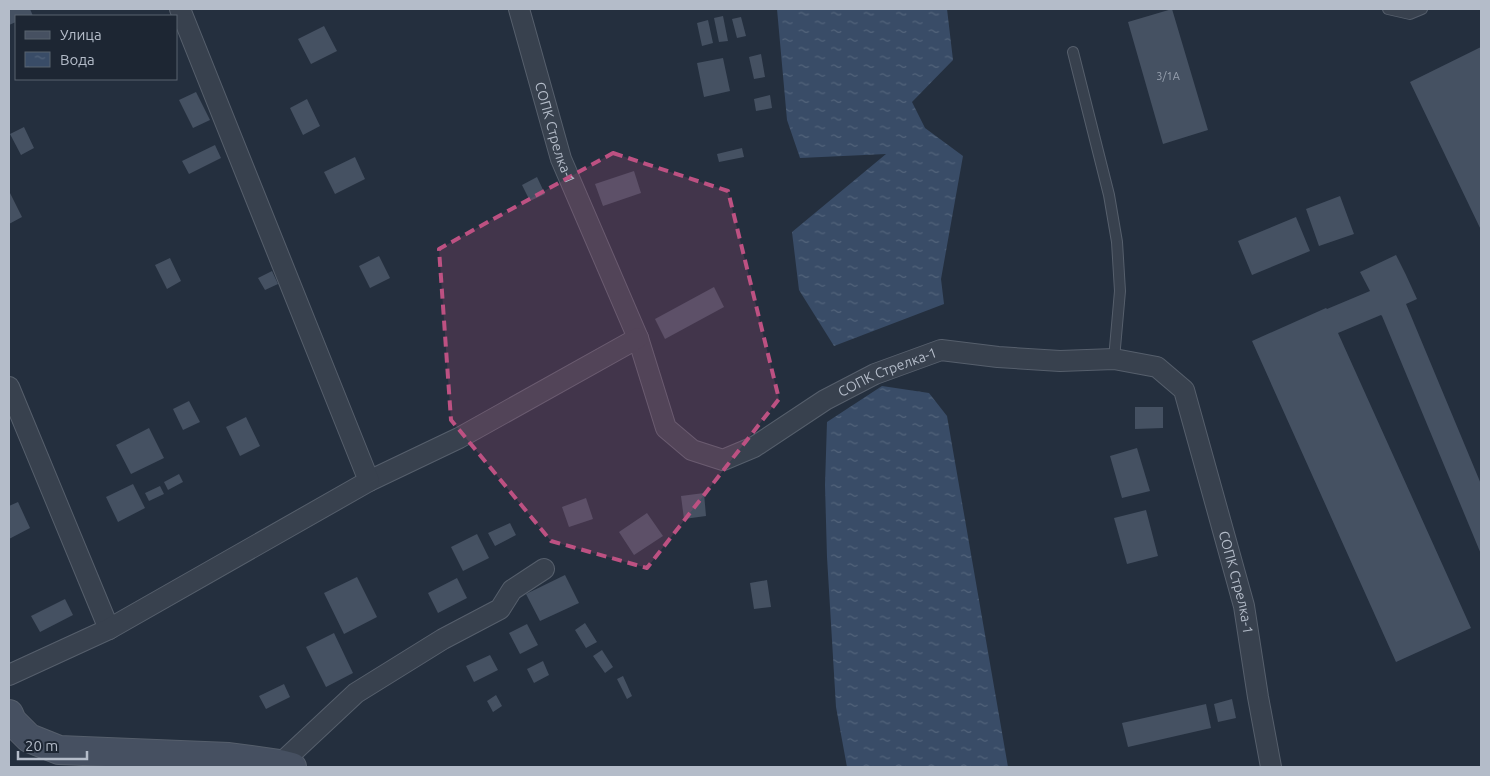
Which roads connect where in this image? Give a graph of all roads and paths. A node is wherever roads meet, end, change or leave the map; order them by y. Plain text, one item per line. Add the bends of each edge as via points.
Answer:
1 (180, 9) edge
2 (519, 9) edge
3 (1388, 9) edge
4 (1422, 9) edge
5 (1074, 52) dead end
6 (638, 338) junction
7 (1114, 359) junction
8 (9, 387) edge
9 (370, 481) junction
10 (544, 569) dead end
11 (109, 629) junction
12 (9, 675) edge
13 (9, 714) edge
14 (286, 766) edge
15 (1271, 767) edge

1 - 9 street
2 - 6 street, СОПК Стрелка-1 via 561,159
3 - 4 lane via 1410,14
5 - 7 lane via 1118,242 1120,291
6 - 7 street, СОПК Стрелка-1 via 666,428 692,450 723,460 754,447 825,400 875,374 941,350 1060,361
6 - 9 street via 459,438
7 - 15 street, СОПК Стрелка-1 via 1157,367 1184,390 1244,606
8 - 11 street
9 - 11 street
10 - 14 street via 512,590 500,609 442,639 356,693
11 - 12 street
13 - 14 street via 29,738 59,750 229,757

